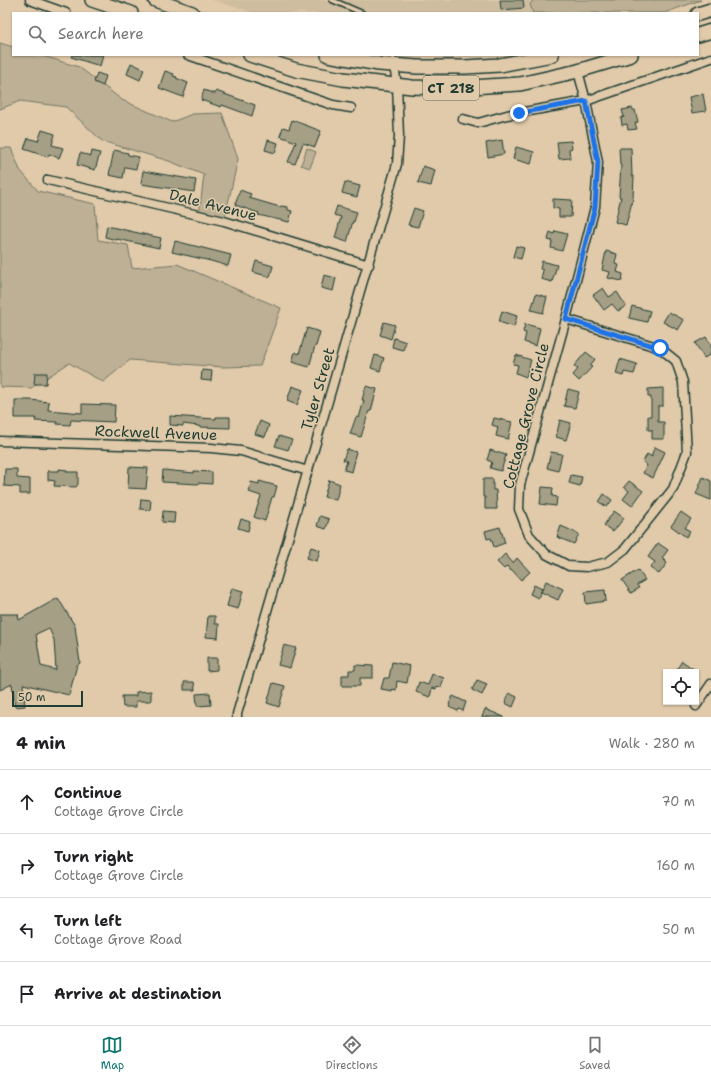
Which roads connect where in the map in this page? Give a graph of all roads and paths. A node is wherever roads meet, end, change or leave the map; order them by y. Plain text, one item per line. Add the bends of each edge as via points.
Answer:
1 (30, 0) edge
2 (92, 0) edge
3 (155, 0) edge
4 (332, 0) edge
5 (177, 8) edge
6 (711, 10) edge
7 (63, 12) edge
8 (128, 12) edge
9 (189, 12) edge
10 (360, 12) edge
11 (699, 14) edge
12 (711, 31) edge
13 (699, 35) edge
14 (191, 56) edge
15 (253, 56) edge
16 (334, 56) edge
17 (546, 56) edge
18 (628, 56) edge
19 (711, 58) edge
20 (394, 60) edge
21 (578, 71) junction
22 (397, 85) junction
23 (586, 101) junction
24 (351, 108) dead end
25 (463, 119) dead end
26 (48, 180) dead end
27 (369, 265) junction
28 (566, 319) junction
29 (0, 441) edge
30 (308, 471) junction
31 (711, 684) edge
32 (696, 706) dead end
33 (237, 717) edge

1 - 7 street
2 - 8 main road
3 - 5 main road
4 - 10 lane
5 - 9 main road
6 - 11 main road
12 - 13 main road
14 - 24 street via 333,105
15 - 22 main road, CT 218 via 322,76
16 - 20 main road, CT 218 via 379,64
17 - 20 main road, CT 218 via 465,67 417,67
18 - 21 main road, CT 218
19 - 23 street
20 - 22 street, Tyler Street
21 - 22 main road, CT 218 via 520,84 441,88
21 - 23 street, Cottage Grove Circle
22 - 27 street, Tyler Street via 397,164
23 - 25 street via 478,122
23 - 28 street, Cottage Grove Circle via 598,162 595,207
26 - 27 street, Dale Avenue via 224,221
27 - 30 street, Tyler Street
28 - 28 street, Cottage Grove Circle via 520,485 519,509 529,535 546,554 569,566 587,567 608,562 625,549 673,489 687,452 684,382 676,361 660,348
29 - 30 street, Rockwell Avenue via 241,451
30 - 33 street, Tyler Street
31 - 32 street

